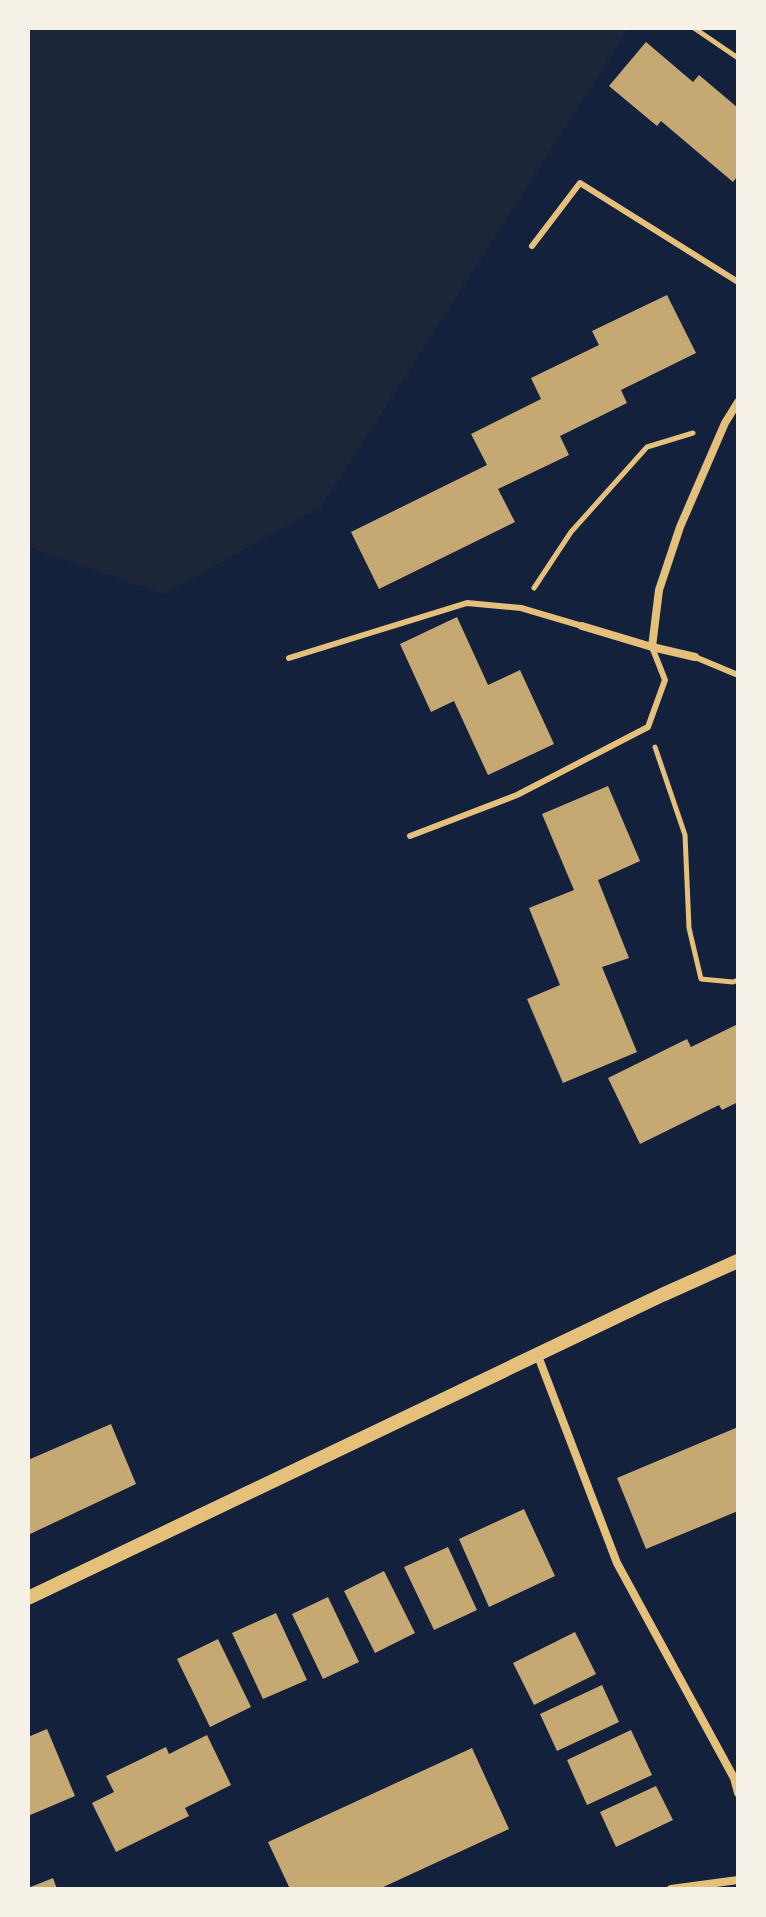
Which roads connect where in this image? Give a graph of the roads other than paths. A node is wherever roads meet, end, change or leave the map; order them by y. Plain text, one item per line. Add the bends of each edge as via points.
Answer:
1 (532, 246) dead end
2 (738, 282) edge
3 (738, 402) edge
4 (582, 626) joint
5 (652, 647) junction
6 (695, 657) joint
7 (289, 658) dead end
8 (738, 675) edge
9 (410, 836) dead end
10 (738, 1261) edge
11 (538, 1356) junction
12 (28, 1598) edge
13 (738, 1793) edge
14 (738, 1880) edge
15 (671, 1889) edge

1 - 2 lane via 580,183
3 - 5 street via 680,527 659,590
4 - 5 street
4 - 7 lane via 521,608 467,603
5 - 6 street
5 - 9 lane via 665,680 648,727 517,795
6 - 8 lane
10 - 11 street
11 - 12 street
11 - 13 street via 617,1563
14 - 15 street

